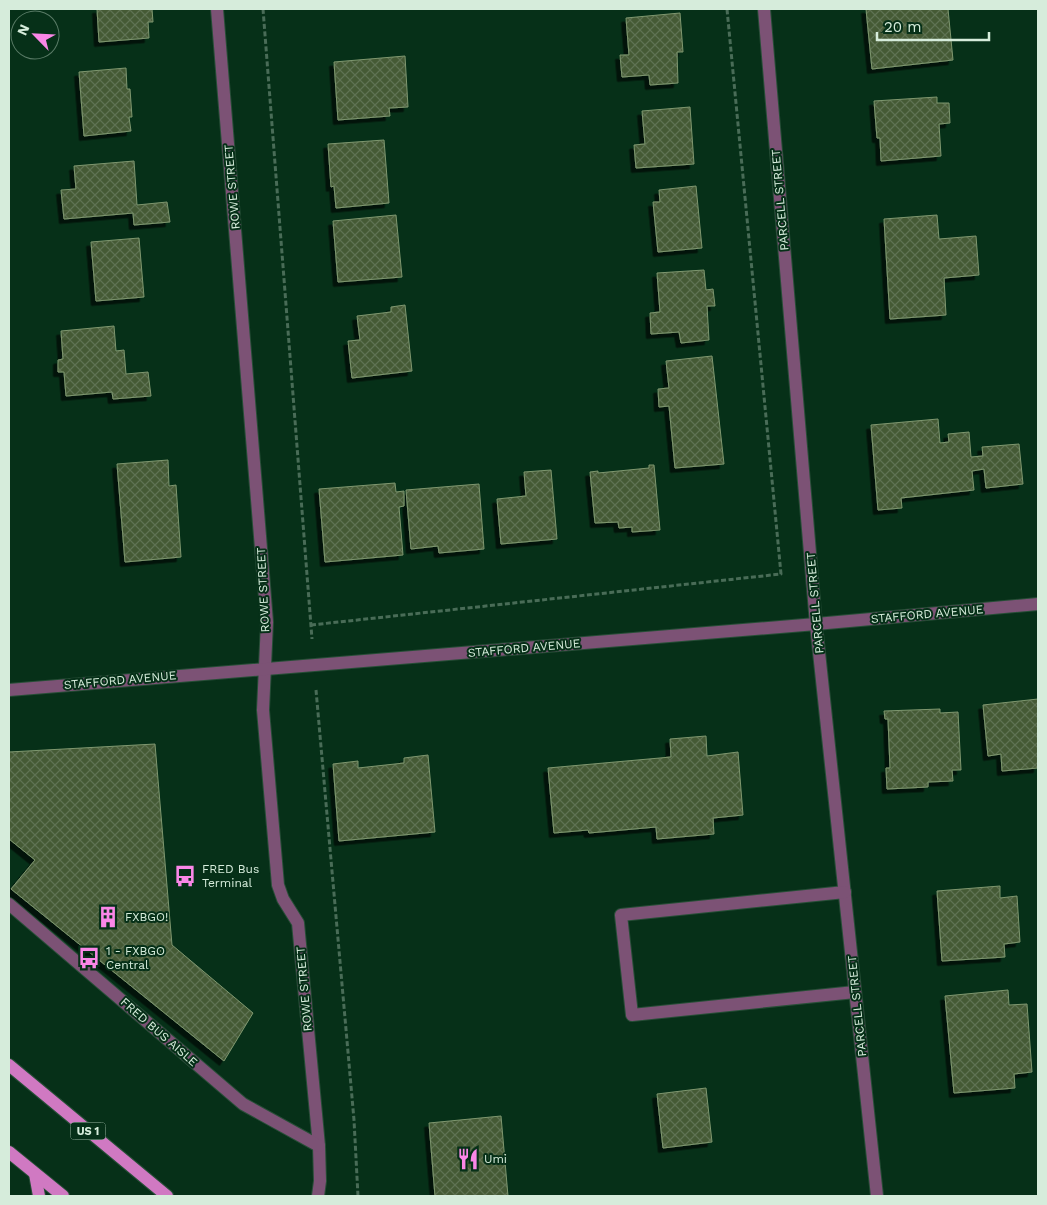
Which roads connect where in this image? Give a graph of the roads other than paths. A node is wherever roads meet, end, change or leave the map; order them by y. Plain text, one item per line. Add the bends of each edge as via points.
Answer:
1 (217, 9) edge
2 (764, 9) edge
3 (1038, 604) edge
4 (816, 624) junction
5 (264, 668) junction
6 (9, 690) edge
7 (845, 892) junction
8 (9, 904) edge
9 (855, 992) junction
10 (9, 1065) edge
11 (319, 1146) junction
12 (9, 1152) edge
13 (35, 1174) junction
14 (39, 1196) edge
15 (63, 1196) edge
16 (167, 1196) edge
17 (318, 1196) edge
18 (877, 1196) edge

1 - 5 street, ROWE STREET via 267,622
2 - 4 street, PARCELL STREET
3 - 4 street, STAFFORD AVENUE
4 - 5 street, STAFFORD AVENUE
4 - 7 street, PARCELL STREET
5 - 6 street, STAFFORD AVENUE
5 - 11 street, ROWE STREET via 263,710 278,885 298,923
7 - 9 street, PARCELL STREET
7 - 9 street via 621,915 632,1015
8 - 11 street, FRED BUS AISLE via 243,1104
9 - 18 street, PARCELL STREET
10 - 16 main road, US 1
11 - 17 street, ROWE STREET
12 - 13 main road
13 - 14 main road
13 - 15 main road

